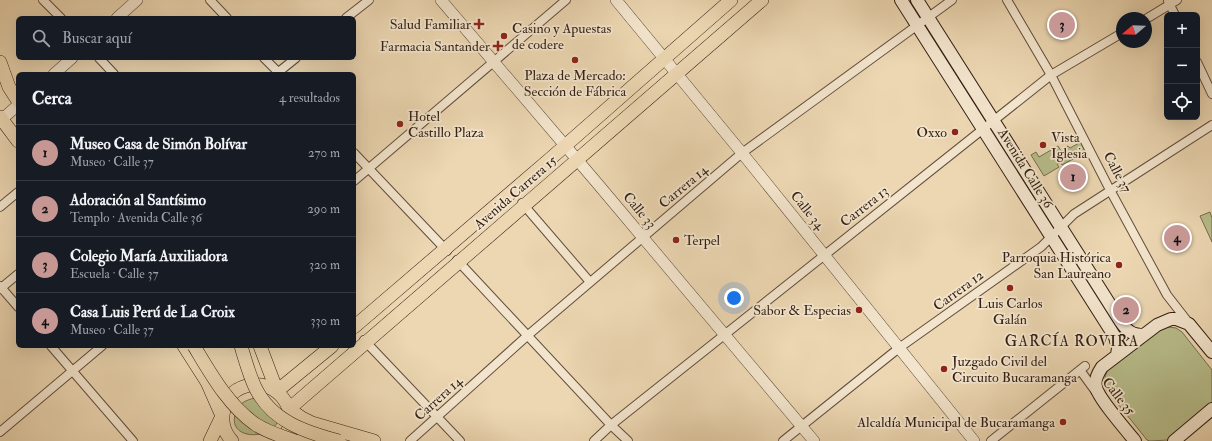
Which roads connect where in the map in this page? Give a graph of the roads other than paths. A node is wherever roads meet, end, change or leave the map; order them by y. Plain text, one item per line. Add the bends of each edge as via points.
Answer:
1 (43, 0) edge
2 (137, 0) edge
3 (210, 0) edge
4 (369, 0) edge
5 (441, 0) edge
6 (566, 0) edge
7 (616, 0) edge
8 (731, 0) edge
9 (762, 0) edge
10 (901, 0) edge
11 (917, 0) edge
12 (952, 0) edge
13 (1007, 0) edge
14 (1177, 0) edge
15 (1169, 2) edge
16 (1174, 12) edge
17 (1152, 15) edge
18 (59, 16) edge
19 (119, 16) edge
20 (225, 16) edge
21 (349, 16) edge
22 (928, 17) junction
23 (917, 25) junction
24 (1116, 37) edge
25 (664, 59) junction
26 (70, 60) edge
27 (101, 60) edge
28 (266, 60) edge
29 (294, 60) edge
30 (0, 62) edge
31 (494, 62) junction
32 (1200, 68) edge
33 (56, 72) edge
34 (112, 72) edge
35 (277, 72) edge
36 (279, 72) edge
37 (676, 74) junction
38 (1051, 75) junction
39 (1212, 94) edge
40 (16, 99) edge
41 (16, 108) edge
42 (1, 120) edge
43 (994, 120) junction
44 (1212, 125) edge
45 (983, 128) junction
46 (16, 139) edge
47 (566, 146) junction
48 (742, 153) junction
49 (356, 155) edge
50 (577, 160) junction
51 (369, 168) junction
52 (356, 179) edge
53 (1110, 190) junction
54 (16, 194) edge
55 (523, 204) junction
56 (0, 207) edge
57 (1060, 226) junction
58 (1052, 236) junction
59 (643, 237) junction
60 (446, 251) junction
61 (824, 255) junction
62 (457, 261) junction
63 (16, 276) edge
64 (590, 282) junction
65 (1, 288) edge
66 (16, 305) edge
67 (1189, 324) junction
68 (356, 325) edge
69 (725, 334) junction
70 (1144, 335) junction
71 (527, 336) junction
72 (365, 341) junction
73 (53, 348) edge
74 (100, 348) edge
75 (185, 348) edge
76 (195, 348) edge
77 (242, 348) edge
78 (261, 348) edge
79 (330, 348) edge
80 (899, 348) junction
81 (1212, 352) edge
82 (1117, 356) junction
83 (73, 371) junction
84 (277, 391) junction
85 (1098, 393) junction
86 (289, 409) junction
87 (1212, 409) edge
88 (222, 416) junction
89 (437, 417) junction
90 (611, 425) junction
91 (802, 426) junction
92 (0, 432) edge
93 (132, 441) edge
94 (210, 441) edge
95 (232, 441) edge
96 (281, 441) edge
97 (295, 441) edge
98 (339, 441) edge
99 (374, 441) edge
100 (410, 441) edge
101 (460, 441) edge
102 (594, 441) edge
103 (628, 441) edge
104 (783, 441) edge
105 (814, 441) edge
106 (974, 441) edge
107 (991, 441) edge
108 (1135, 441) edge
109 (1174, 441) edge

1 - 18 street
2 - 19 street
3 - 20 street
4 - 21 street
5 - 31 street, Calle 33
6 - 31 street
7 - 25 street, Calle 34
8 - 25 main road, Avenida Carrera 15
9 - 37 main road, Avenida Carrera 15
10 - 23 main road, Avenida Calle 36
11 - 22 main road, Avenida Calle 36
12 - 22 street, Carrera 14
13 - 38 street, Calle 37
14 - 15 street
15 - 16 street
15 - 17 street
22 - 23 street, Carrera 14
22 - 43 main road, Avenida Calle 36
23 - 45 main road, Avenida Calle 36
23 - 48 street, Carrera 14
24 - 38 street, Carrera 13
25 - 37 street, Calle 34
25 - 47 main road, Avenida Carrera 15
26 - 33 street
27 - 34 street
28 - 35 street
29 - 36 street
30 - 40 main road
31 - 47 street, Calle 33
31 - 51 street
32 - 39 street
37 - 48 street, Calle 34
37 - 50 main road, Avenida Carrera 15
38 - 43 street, Carrera 13
38 - 53 street, Calle 37
41 - 42 street
42 - 46 main road
43 - 45 street, Carrera 13
43 - 57 main road, Avenida Calle 36
44 - 53 street, Carrera 12
45 - 58 main road, Avenida Calle 36
45 - 61 street, Carrera 13
47 - 50 street, Calle 33
47 - 60 main road, Avenida Carrera 15
48 - 59 street, Carrera 14
48 - 61 street, Calle 34
49 - 51 street
50 - 55 main road, Avenida Carrera 15
50 - 59 street, Calle 33
51 - 52 street
51 - 60 street
53 - 57 street, Carrera 12
53 - 67 street, Calle 37 via 1167,296
54 - 56 street
55 - 62 main road, Avenida Carrera 15
55 - 64 street
57 - 58 street, Carrera 12
57 - 70 main road, Avenida Calle 36 via 1121,322 1130,333
58 - 80 street, Carrera 12 via 1035,251
58 - 82 main road, Avenida Calle 36 via 1115,337
59 - 64 street, Carrera 14
59 - 69 street, Calle 33
60 - 68 main road, Avenida Carrera 15
61 - 69 street, Carrera 13
61 - 80 street, Calle 34
62 - 71 street
62 - 72 main road, Avenida Carrera 15
63 - 65 street
64 - 71 street, Carrera 14
65 - 66 street
67 - 70 main road via 1171,319
67 - 81 main road, Calle 37
69 - 90 street, Carrera 13
69 - 91 street, Calle 33
70 - 82 main road
71 - 89 street, Carrera 14
71 - 90 street
72 - 86 main road, Avenida Carrera 15
72 - 89 street
73 - 83 street
74 - 83 street
75 - 88 main road via 206,382
76 - 97 main road, bridge via 221,389 243,414 269,432
77 - 98 main road, bridge via 256,388 274,413 304,431
78 - 84 main road
79 - 84 main road
80 - 91 street, Carrera 12
80 - 106 street, Calle 34
82 - 85 main road via 1099,371 1096,381
83 - 92 street
83 - 93 street
84 - 86 main road
84 - 88 main road via 261,384 243,386 228,398
85 - 107 street, Calle 35 via 1082,368
85 - 108 main road, Calle 35
86 - 96 main road via 288,430
86 - 99 main road via 312,423
87 - 109 main road
88 - 94 main road
88 - 95 main road via 223,427
89 - 100 street, Carrera 14
89 - 101 street
90 - 102 street, Carrera 13
90 - 103 street
91 - 104 street, Carrera 12
91 - 105 street, Calle 33

